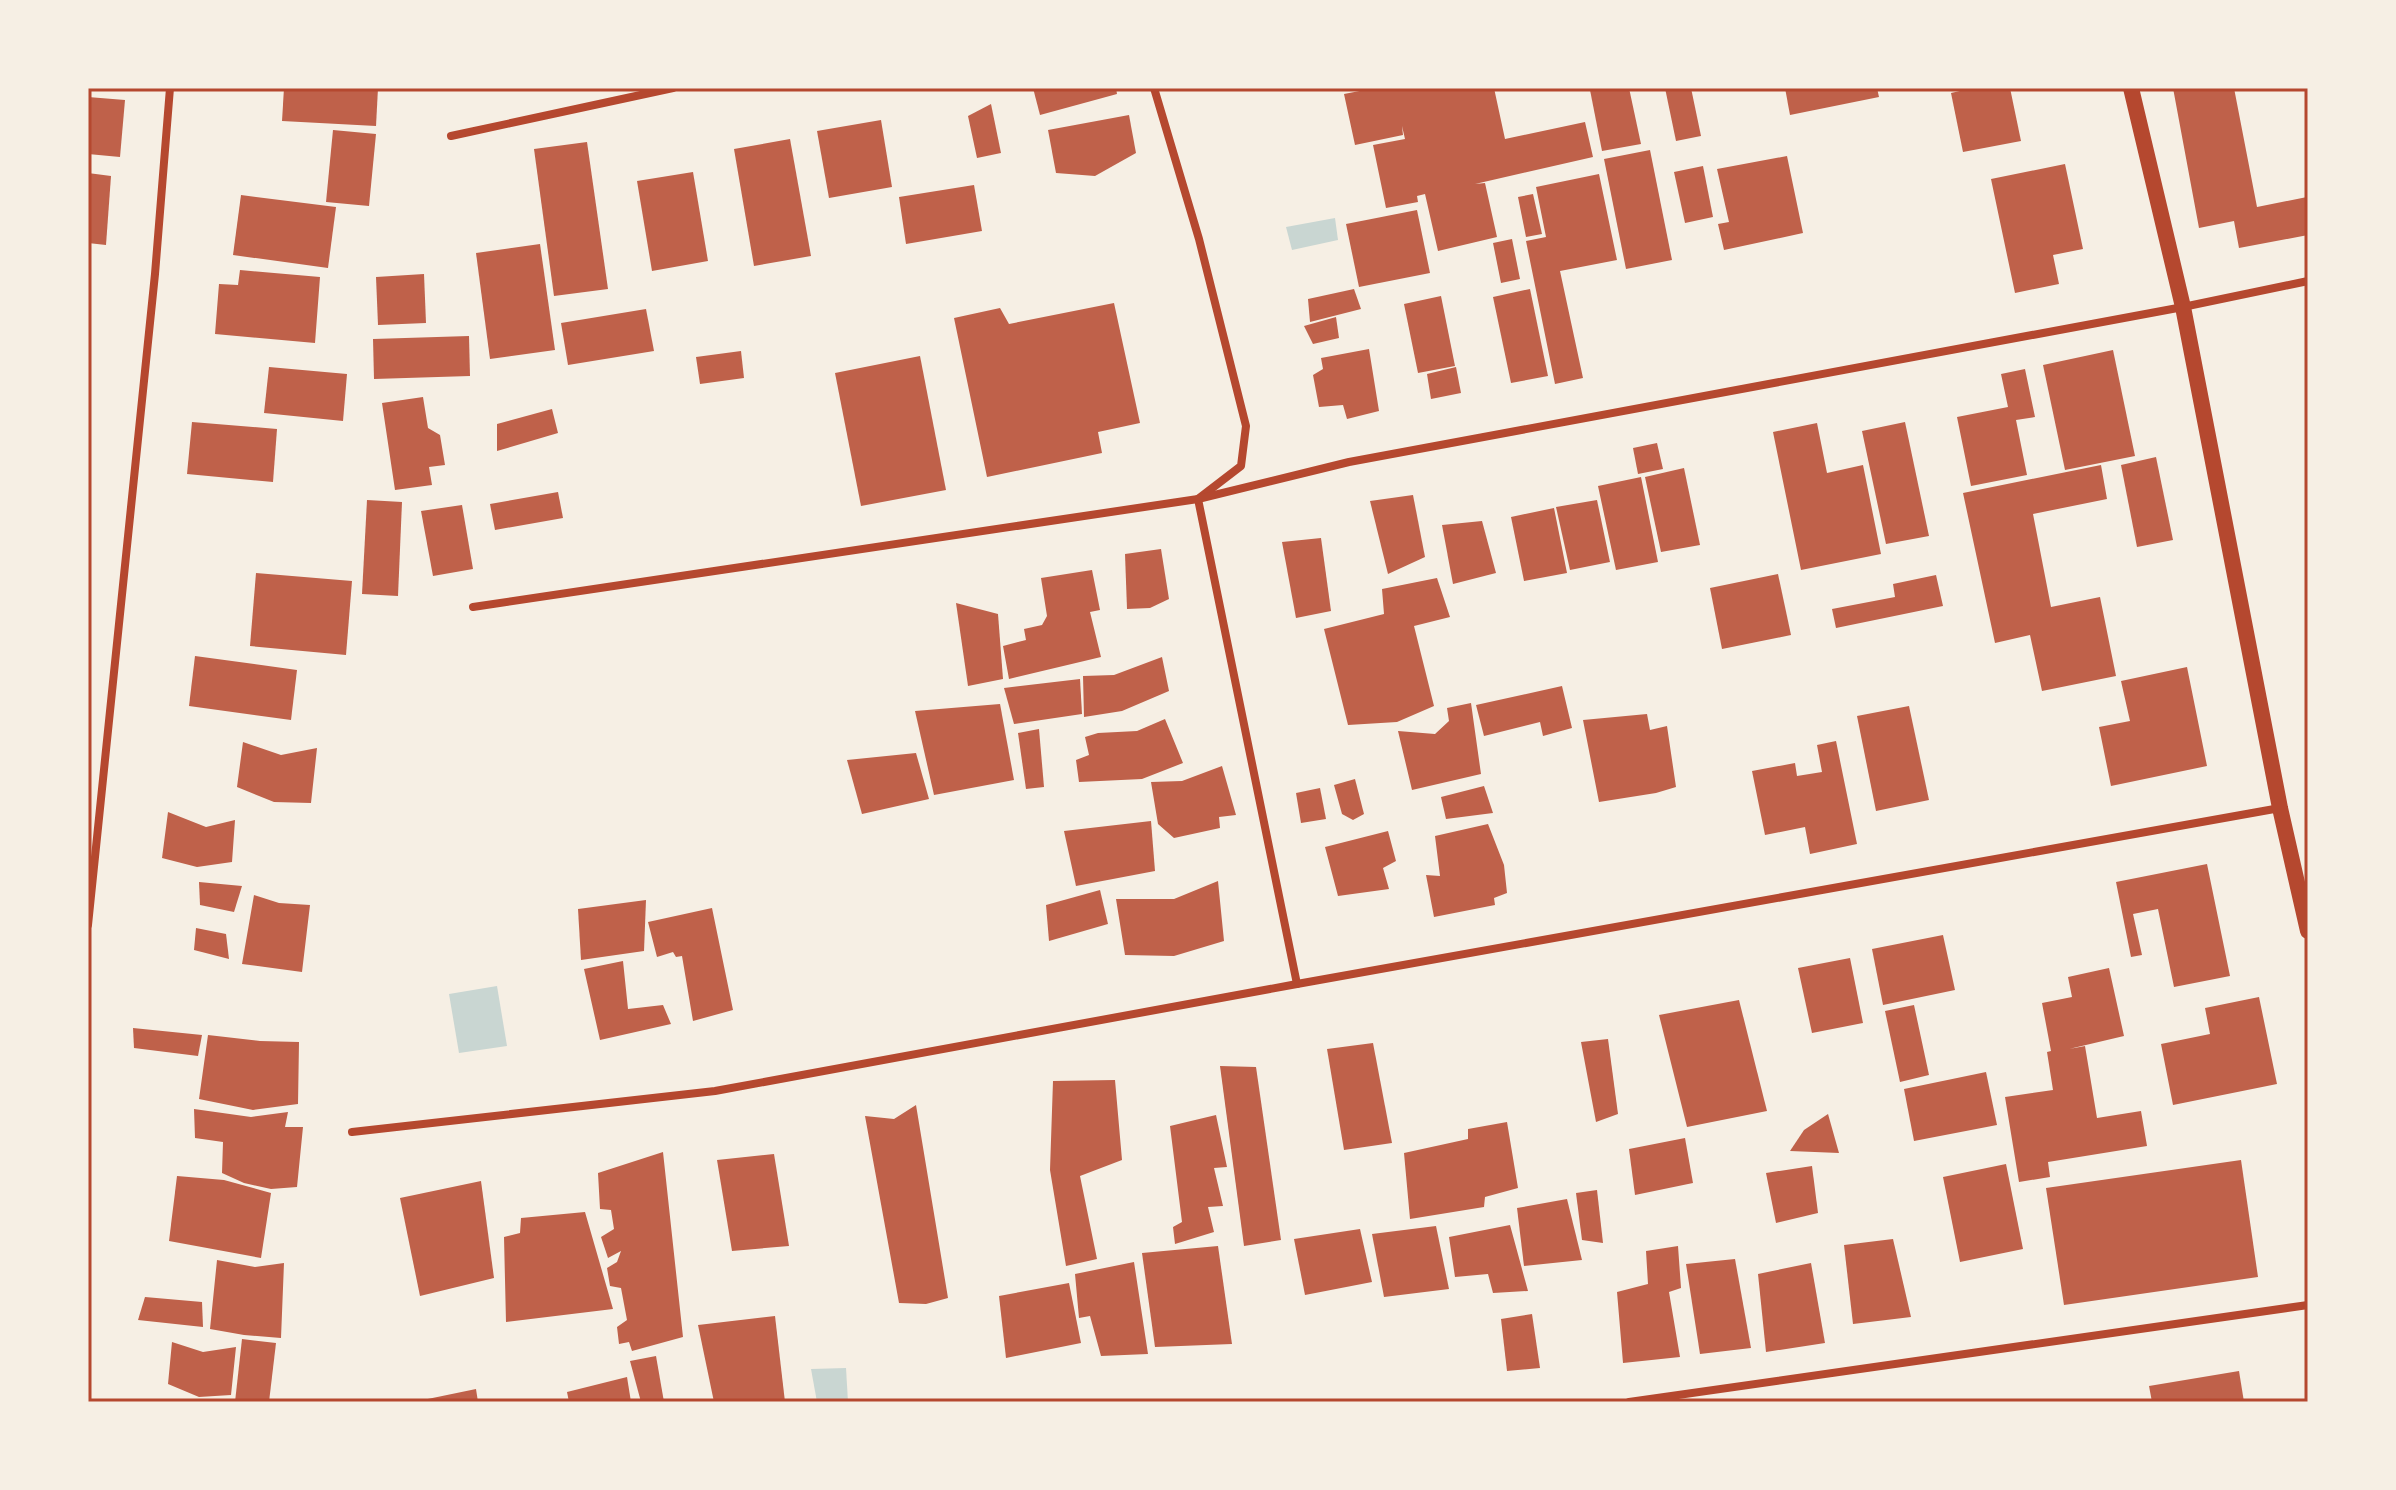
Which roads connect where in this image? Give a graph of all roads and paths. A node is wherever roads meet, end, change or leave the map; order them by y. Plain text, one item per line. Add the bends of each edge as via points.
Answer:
1 (170, 88) edge
2 (673, 88) edge
3 (1154, 88) edge
4 (2131, 88) edge
5 (451, 136) dead end
6 (2308, 281) edge
7 (2183, 307) junction
8 (1198, 499) junction
9 (473, 607) dead end
10 (2280, 808) junction
11 (88, 925) edge
12 (2308, 931) edge
13 (1297, 984) junction
14 (352, 1132) dead end
15 (2308, 1305) edge
16 (1629, 1402) edge

1 - 11 street
2 - 5 street
3 - 8 street via 1246,426 1241,466
4 - 7 main road
6 - 7 street
7 - 8 street via 1349,462
7 - 10 main road
8 - 9 street
8 - 13 street
10 - 12 main road
10 - 13 street
13 - 14 street via 715,1091
15 - 16 street

